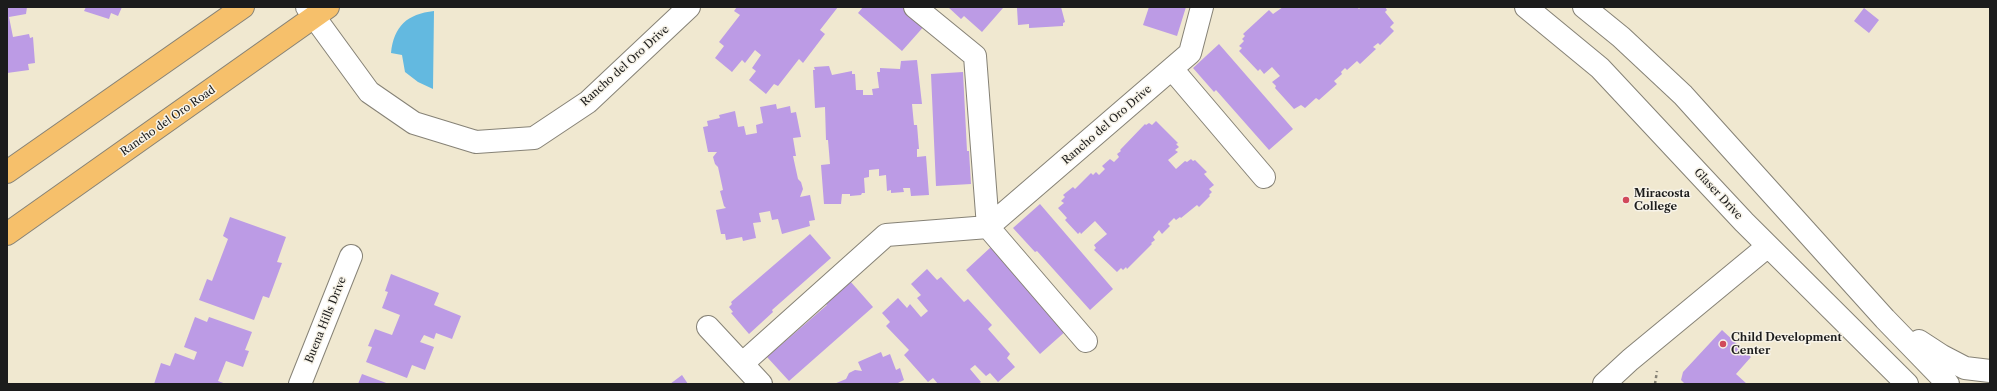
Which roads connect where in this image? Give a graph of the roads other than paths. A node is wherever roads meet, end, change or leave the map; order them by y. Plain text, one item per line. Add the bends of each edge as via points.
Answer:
1 (243, 7) edge
2 (689, 7) edge
3 (916, 7) edge
4 (1202, 7) edge
5 (1526, 7) edge
6 (1584, 7) edge
7 (316, 10) edge
8 (1172, 69) junction
9 (7, 172) edge
10 (1264, 177) dead end
11 (988, 227) junction
12 (7, 234) edge
13 (1768, 246) junction
14 (351, 256) dead end
15 (1885, 319) junction
16 (708, 327) dead end
17 (1086, 341) dead end
18 (744, 363) junction
19 (1990, 371) edge
20 (300, 384) edge
21 (761, 384) edge
22 (1604, 384) edge
23 (1907, 384) edge
24 (1948, 384) edge

1 - 9 main road
2 - 7 street, Rancho del Oro Drive via 588,102 534,138 476,142 414,123 369,92
3 - 11 street via 975,56
4 - 8 street, Rancho del Oro Drive via 1190,53
5 - 13 street, Glaser Drive via 1600,68
6 - 15 street via 1684,95
7 - 12 main road, Rancho del Oro Road
8 - 10 street
8 - 11 street, Rancho del Oro Drive
11 - 17 street
11 - 18 street via 886,235
13 - 22 street
13 - 23 street, Glaser Drive
14 - 20 street, Buena Hills Drive
15 - 19 street via 1965,368
15 - 24 street
16 - 18 street
18 - 21 street

